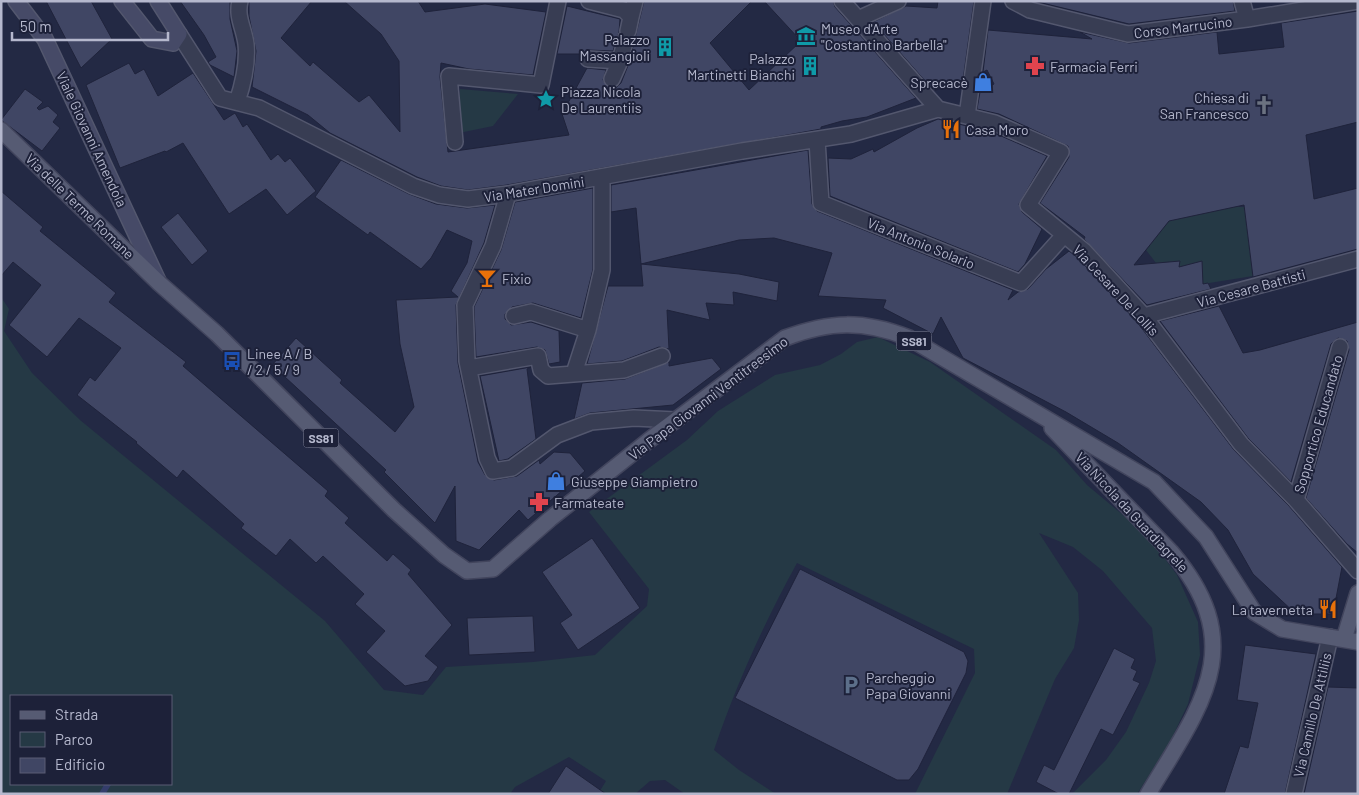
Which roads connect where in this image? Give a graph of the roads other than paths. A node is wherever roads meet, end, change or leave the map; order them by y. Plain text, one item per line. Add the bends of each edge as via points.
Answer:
1 (16, 1) edge
2 (122, 1) edge
3 (158, 1) edge
4 (240, 1) edge
5 (558, 1) edge
6 (589, 1) edge
7 (842, 1) edge
8 (898, 1) edge
9 (983, 1) edge
10 (1013, 1) edge
11 (1242, 1) edge
12 (1358, 1) edge
13 (628, 17) edge
14 (858, 19) junction
15 (1247, 19) junction
16 (179, 34) junction
17 (588, 59) dead end
18 (620, 61) junction
19 (612, 79) dead end
20 (236, 102) junction
21 (938, 109) junction
22 (968, 116) junction
23 (1, 130) edge
24 (817, 140) junction
25 (455, 142) dead end
26 (602, 178) junction
27 (508, 194) junction
28 (1064, 236) junction
29 (1358, 259) edge
30 (159, 282) junction
31 (514, 316) dead end
32 (1144, 316) junction
33 (588, 330) junction
34 (1340, 347) dead end
35 (662, 356) dead end
36 (469, 368) junction
37 (574, 373) junction
38 (1031, 409) junction
39 (676, 420) junction
40 (1296, 500) junction
41 (1358, 571) edge
42 (1358, 594) edge
43 (1344, 639) edge
44 (1148, 794) edge
45 (1294, 794) edge

1 - 30 main road, Viale Giovanni Amendola via 45,39
2 - 16 main road via 152,39 172,43
3 - 16 main road
4 - 20 street via 238,11 246,44 243,84
5 - 25 street via 541,85 449,76
6 - 13 street
7 - 14 street
8 - 14 street
9 - 22 street
10 - 15 street, Corso Marrucino via 1030,10 1128,34
11 - 15 street
12 - 15 street, Corso Marrucino
13 - 18 street
14 - 21 street
16 - 20 street, Via Mater Domini via 220,98
17 - 18 street
18 - 19 street
20 - 27 street, Via Mater Domini via 259,108 413,186 439,195 468,200
21 - 22 street, Via Cesare De Lollis
21 - 24 street, Via Mater Domini via 851,134
22 - 28 street, Via Cesare De Lollis via 995,123 1061,152 1028,205
23 - 30 main road, Via delle Terme Romane / SS81
24 - 26 street, Via Mater Domini
24 - 28 street, Via Antonio Solario via 822,203 1021,283
26 - 27 street, Via Mater Domini
26 - 33 street via 602,270
27 - 36 street via 493,246 465,305
28 - 32 street, Via Cesare De Lollis via 1084,251
29 - 32 street, Via Cesare Battisti
30 - 39 main road, Via Papa Giovanni Ventitreesimo / SS81 via 217,334 394,510 467,571 493,569 550,519
31 - 33 street via 531,312
32 - 40 street, Via Cesare De Lollis via 1241,444
33 - 37 street
34 - 40 street, Sopportico Educandato
35 - 37 street via 624,370
36 - 37 street via 538,356 541,370 548,379
36 - 39 street via 493,471 512,468 556,428 634,418
38 - 39 main road, Via Papa Giovanni Ventitreesimo / SS81 via 909,338 886,329 834,324 785,338
38 - 43 main road, Via Papa Giovanni Ventitreesimo via 1154,482 1206,537 1254,612 1282,629
38 - 44 main road, Via Nicola da Guardiagrele via 1076,451 1172,553 1190,574 1208,610 1213,660 1208,684 1199,708
40 - 41 street, Via Cesare De Lollis
42 - 43 main road
43 - 45 street, Via Camillo De Attiliis

